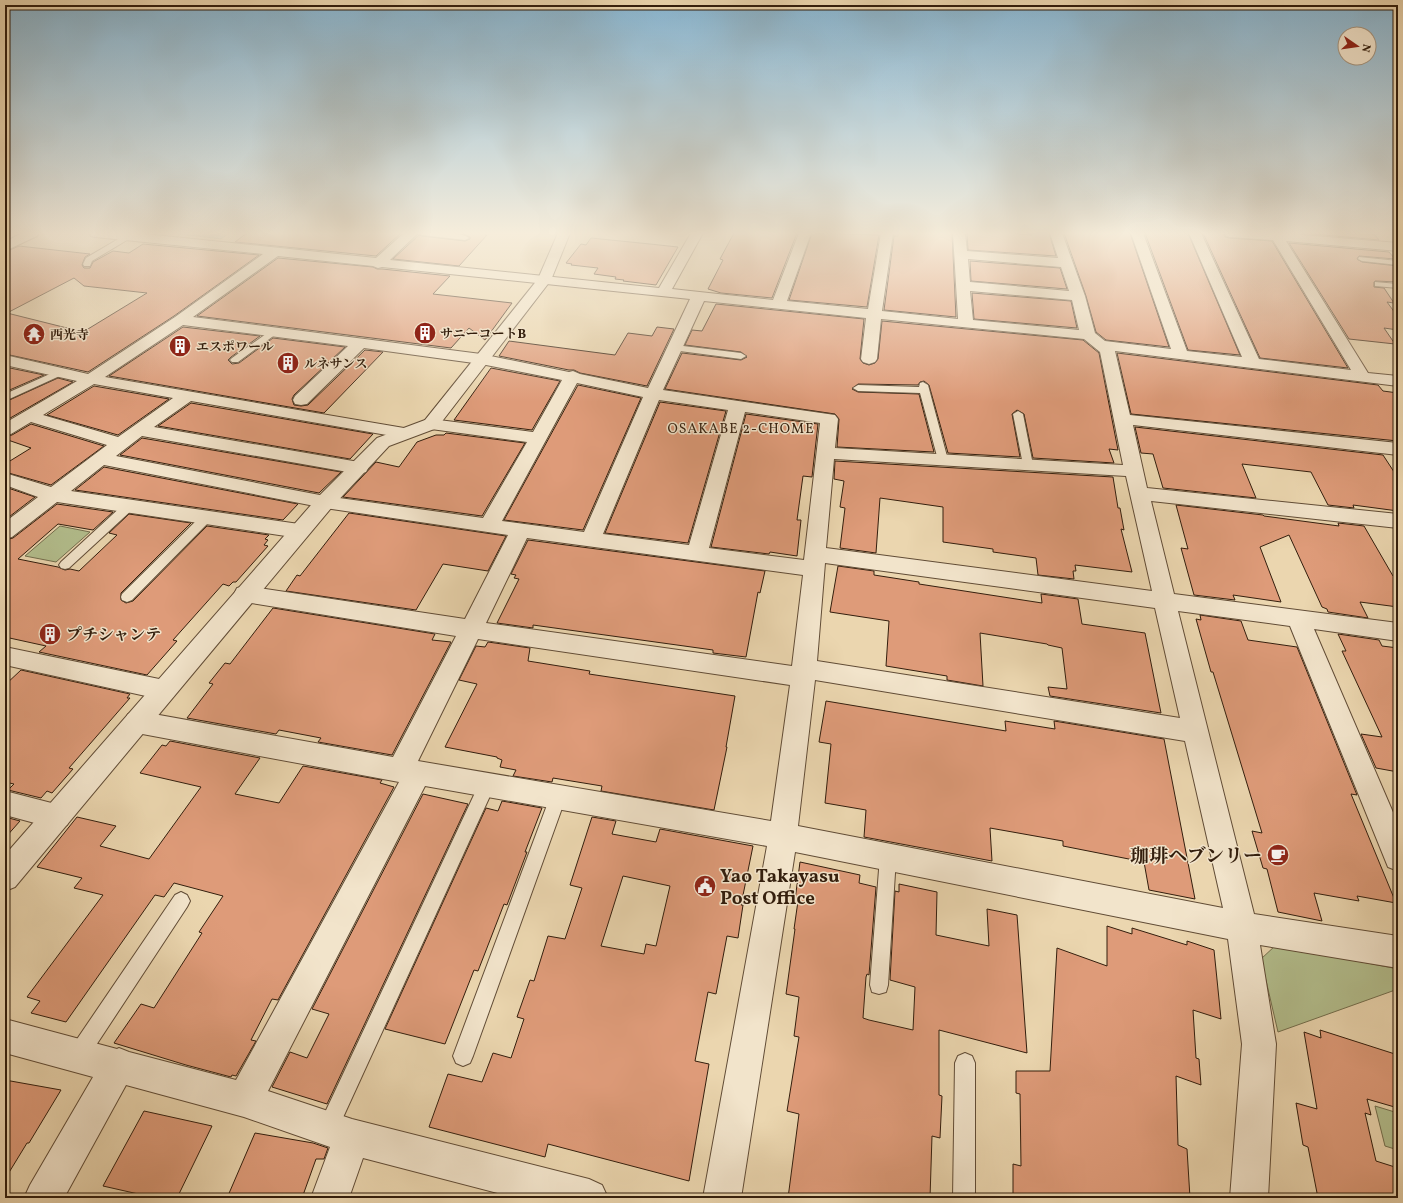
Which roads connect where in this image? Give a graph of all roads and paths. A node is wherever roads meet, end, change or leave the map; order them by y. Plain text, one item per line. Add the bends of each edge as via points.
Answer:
1 (223, 289) edge
2 (537, 289) edge
3 (635, 289) edge
4 (665, 289) edge
5 (784, 289) edge
6 (878, 289) edge
7 (962, 289) edge
8 (998, 289) edge
9 (1076, 289) edge
10 (1157, 289) edge
11 (1220, 289) edge
12 (1310, 289) edge
13 (663, 292) junction
14 (699, 296) junction
15 (1078, 296) junction
16 (779, 304) junction
17 (874, 315) junction
18 (180, 320) junction
19 (966, 324) junction
20 (273, 332) junction
21 (1094, 340) junction
22 (361, 343) junction
23 (675, 348) junction
24 (1181, 355) junction
25 (741, 356) dead end
26 (481, 359) junction
27 (869, 359) dead end
28 (5, 360) edge
29 (235, 360) dead end
30 (1253, 364) junction
31 (61, 372) junction
32 (572, 376) junction
33 (1363, 377) junction
34 (91, 379) junction
35 (1392, 380) edge
36 (858, 388) dead end
37 (653, 394) junction
38 (1398, 395) edge
39 (187, 396) junction
40 (5, 398) edge
41 (301, 400) dead end
42 (738, 406) junction
43 (1018, 414) dead end
44 (29, 416) junction
45 (1123, 420) junction
46 (431, 424) junction
47 (5, 430) edge
48 (138, 430) junction
49 (404, 433) junction
50 (538, 438) junction
51 (121, 443) junction
52 (1398, 449) edge
53 (826, 453) junction
54 (101, 458) junction
55 (943, 460) junction
56 (1028, 465) junction
57 (359, 468) junction
58 (5, 479) edge
59 (1137, 482) junction
60 (54, 495) junction
61 (325, 502) junction
62 (129, 506) junction
63 (207, 517) junction
64 (1398, 522) edge
65 (489, 526) junction
66 (521, 530) junction
67 (299, 531) junction
68 (5, 532) edge
69 (590, 540) junction
70 (697, 554) junction
71 (814, 561) junction
72 (65, 565) dead end
73 (245, 594) junction
74 (127, 598) dead end
75 (1166, 601) junction
76 (1298, 619) junction
77 (470, 629) junction
78 (1398, 632) edge
79 (5, 656) edge
80 (804, 673) junction
81 (164, 690) junction
82 (137, 722) junction
83 (1196, 732) junction
84 (409, 771) junction
85 (487, 785) junction
86 (558, 797) junction
87 (5, 803) edge
88 (57, 816) junction
89 (783, 836) junction
90 (888, 857) junction
91 (1398, 857) edge
92 (5, 877) edge
93 (181, 901) dead end
94 (1242, 927) junction
95 (1398, 952) edge
96 (879, 985) dead end
97 (5, 1036) edge
98 (78, 1055) junction
99 (463, 1056) dead end
100 (965, 1063) dead end
101 (120, 1065) junction
102 (244, 1100) junction
103 (340, 1133) junction
104 (43, 1198) edge
105 (330, 1198) edge
106 (589, 1198) edge
107 (722, 1198) edge
108 (964, 1198) edge
109 (1249, 1198) edge

1 - 18 street
2 - 26 street
3 - 13 street
4 - 13 street
5 - 16 street
6 - 17 street
7 - 19 street
8 - 15 street
9 - 15 street
10 - 24 street
11 - 30 street
12 - 33 street
13 - 14 street
14 - 16 street
14 - 23 street
15 - 21 street
16 - 17 street
17 - 19 street
17 - 27 street
18 - 20 street
18 - 34 street
19 - 21 street
20 - 22 street
20 - 29 lane
21 - 24 street
21 - 45 street via 1107,350
22 - 26 street
22 - 41 street
23 - 25 lane
23 - 37 street
24 - 30 street
26 - 32 street
26 - 46 street
28 - 31 street
30 - 33 street
31 - 34 street
31 - 40 lane
32 - 37 street
32 - 50 street
33 - 35 street
34 - 39 street
34 - 44 street
35 - 38 street
36 - 55 lane via 924,388
37 - 42 street
37 - 69 street
39 - 48 street
39 - 49 street
42 - 53 street via 829,419
42 - 70 street
43 - 56 lane
44 - 47 street
44 - 51 street
45 - 52 street
45 - 59 street
46 - 49 street
46 - 50 street
48 - 51 street
48 - 57 street
49 - 57 street via 383,442
50 - 65 street
51 - 54 street
53 - 55 street
53 - 71 street
54 - 60 street
54 - 61 street
55 - 56 street
56 - 59 street
57 - 61 street
58 - 60 street
59 - 64 street
59 - 75 street
60 - 62 street
60 - 68 street
61 - 65 street
61 - 67 street
62 - 63 street
62 - 72 lane
63 - 67 street
63 - 74 lane
65 - 66 street
66 - 69 street
66 - 77 street
67 - 73 street
69 - 70 street
70 - 71 street
71 - 75 street
71 - 80 street
73 - 77 street
73 - 81 street
75 - 76 street
75 - 83 street
76 - 78 street
76 - 91 street
77 - 80 street
77 - 84 street
79 - 81 street
80 - 83 street
80 - 89 street
81 - 82 street
82 - 84 street
82 - 88 street
83 - 94 street
84 - 85 street
84 - 102 street
85 - 86 street
85 - 103 lane
86 - 89 street
86 - 99 lane
87 - 88 street
88 - 92 street
89 - 90 street
89 - 107 street
90 - 94 street
90 - 96 lane
93 - 98 lane
94 - 95 street
94 - 109 street via 1259,1044
97 - 98 street
98 - 101 street
100 - 108 lane
101 - 102 street
101 - 104 street
102 - 103 street
103 - 105 street
103 - 106 street

